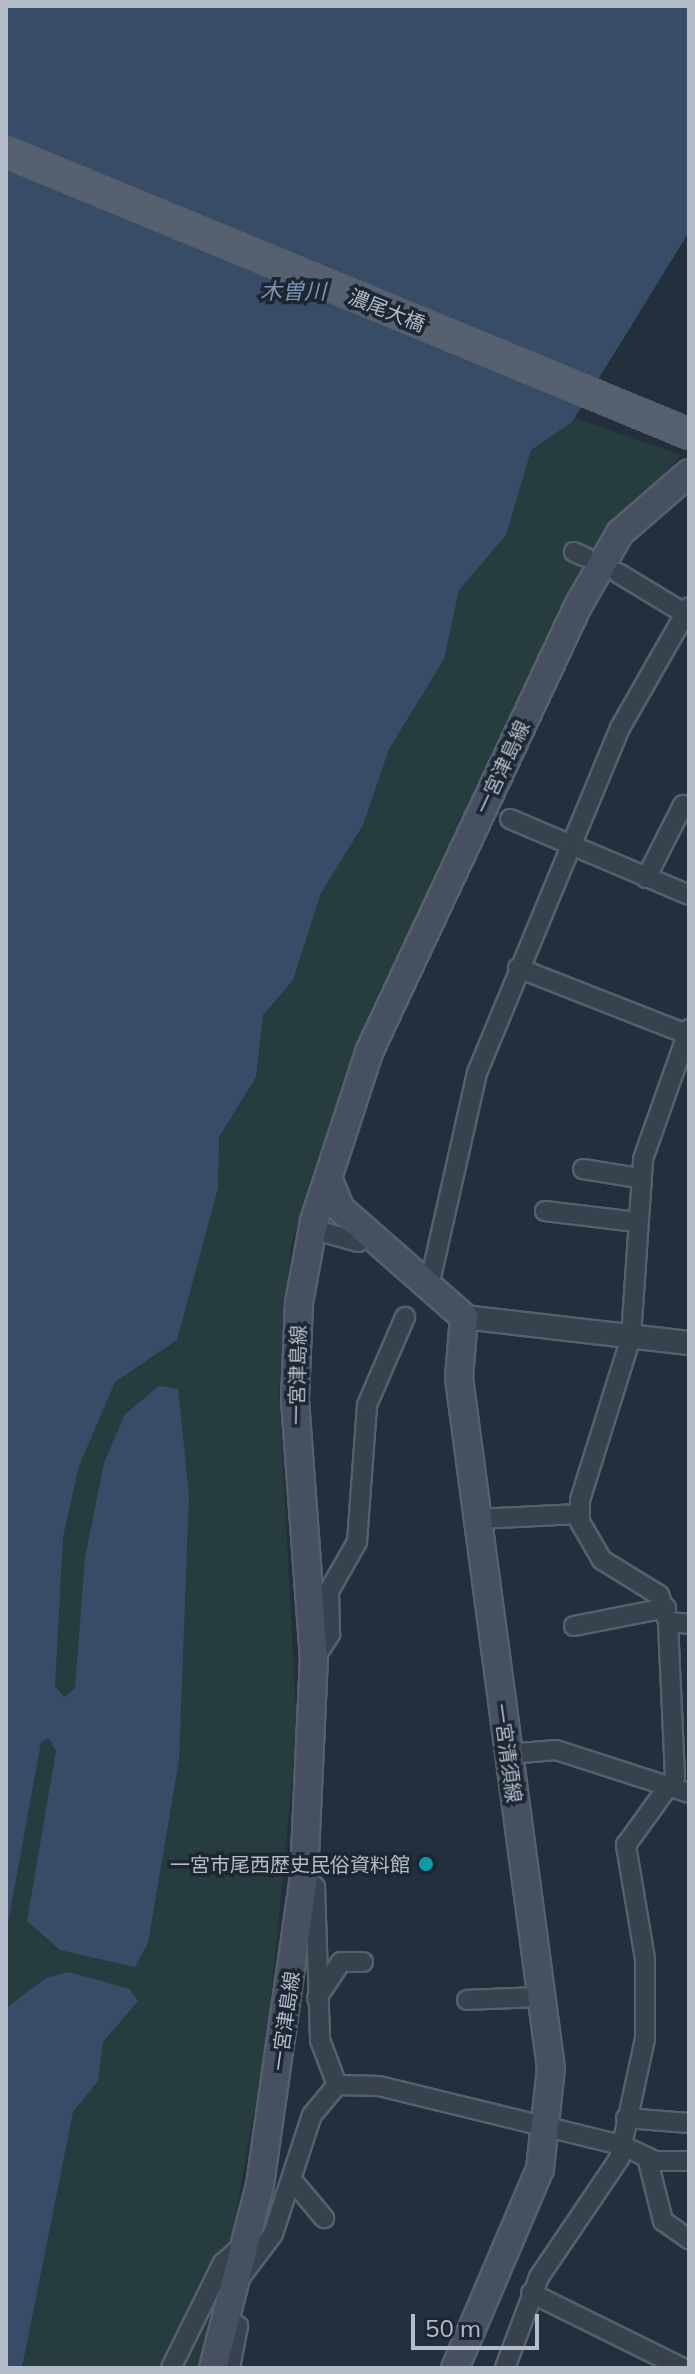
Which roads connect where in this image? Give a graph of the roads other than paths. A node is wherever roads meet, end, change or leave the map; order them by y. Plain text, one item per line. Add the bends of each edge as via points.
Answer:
1 (6, 152) edge
2 (684, 432) edge
3 (689, 473) edge
4 (659, 504) junction
5 (689, 506) edge
6 (618, 573) dead end
7 (688, 612) edge
8 (683, 805) dead end
9 (510, 819) dead end
10 (576, 847) junction
11 (646, 878) junction
12 (689, 895) edge
13 (518, 968) junction
14 (688, 1033) edge
15 (583, 1169) dead end
16 (639, 1178) junction
17 (329, 1180) junction
18 (545, 1211) dead end
19 (636, 1222) junction
20 (323, 1232) dead end
21 (370, 1236) junction
22 (429, 1286) junction
23 (405, 1317) dead end
24 (464, 1317) junction
25 (631, 1337) junction
26 (689, 1343) edge
27 (580, 1514) junction
28 (476, 1519) junction
29 (667, 1615) junction
30 (689, 1624) edge
31 (574, 1626) dead end
32 (314, 1659) junction
33 (509, 1754) junction
34 (680, 1790) edge
35 (304, 1877) junction
36 (363, 1962) dead end
37 (543, 1997) junction
38 (317, 1998) junction
39 (467, 2000) dead end
40 (337, 2085) junction
41 (626, 2118) junction
42 (689, 2123) edge
43 (549, 2128) junction
44 (621, 2145) junction
45 (647, 2157) junction
46 (689, 2161) edge
47 (292, 2180) junction
48 (324, 2218) dead end
49 (689, 2239) edge
50 (246, 2243) junction
51 (242, 2275) junction
52 (531, 2293) junction
53 (228, 2320) junction
54 (689, 2356) edge
55 (171, 2368) edge
56 (213, 2368) edge
57 (230, 2368) edge
58 (455, 2368) edge
59 (505, 2368) edge
60 (684, 2368) edge

1 - 2 main road, 濃尾大橋
3 - 4 main road, 一宮津島線
4 - 5 main road
4 - 17 main road, 一宮津島線 via 638,512 620,533 578,606 370,1050
6 - 7 street
7 - 10 street via 620,728
8 - 11 street
9 - 10 street
10 - 11 street
10 - 13 street
11 - 12 street
13 - 14 street
13 - 22 street via 477,1073
14 - 16 street
15 - 16 street
16 - 19 street
17 - 21 main road via 341,1209
17 - 32 main road, 一宮津島線 via 301,1288 295,1399
18 - 19 street
19 - 25 street
20 - 21 street via 358,1242
21 - 22 main road
22 - 24 main road
23 - 32 street via 367,1405 357,1542 329,1591 330,1634
24 - 25 street
24 - 28 main road, 一宮清須線 via 459,1378
25 - 26 street
25 - 27 street
27 - 28 street
27 - 29 street via 602,1560 642,1582
28 - 33 main road, 一宮清須線
29 - 30 street
29 - 31 street
29 - 34 street
32 - 35 main road, 一宮津島線
33 - 34 street via 556,1750
33 - 37 main road, 一宮清須線
34 - 41 street via 633,1827 626,1845 649,1999
35 - 38 street via 315,1887
35 - 50 main road, 一宮津島線
36 - 38 street via 341,1962
37 - 39 street
37 - 43 main road, 一宮清須線
38 - 40 street via 324,2060
40 - 43 street via 379,2086
40 - 47 street via 312,2115
41 - 42 street
41 - 44 street
43 - 44 street
43 - 58 main road, 一宮清須線 via 540,2169
44 - 45 street
44 - 52 street via 612,2176
45 - 46 street
45 - 49 street via 663,2221
47 - 48 street
47 - 51 street via 263,2254
50 - 51 main road, 一宮津島線
50 - 55 street via 223,2263
51 - 53 main road, 一宮津島線
52 - 59 street
52 - 60 street
53 - 56 main road, 一宮津島線
53 - 57 street via 238,2326
54 - 60 street

